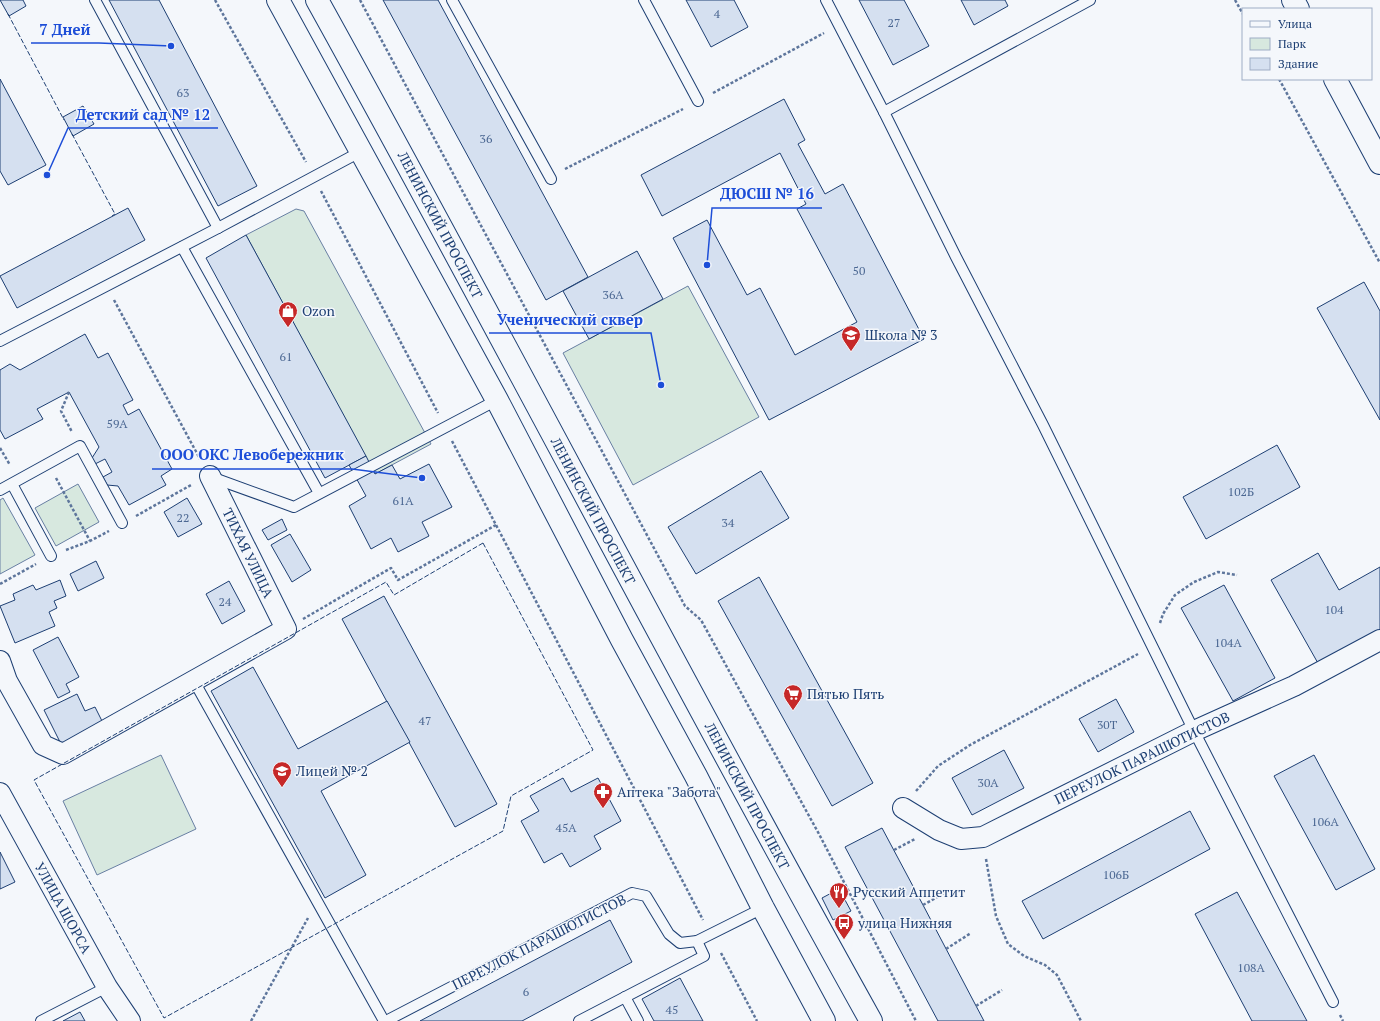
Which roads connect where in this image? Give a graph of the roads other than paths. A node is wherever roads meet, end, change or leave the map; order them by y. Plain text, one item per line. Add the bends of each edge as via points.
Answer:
1 (95, 0) edge
2 (278, 0) edge
3 (317, 0) edge
4 (452, 0) edge
5 (644, 0) edge
6 (826, 0) edge
7 (1090, 0) edge
8 (1336, 80) edge
9 (698, 101) dead end
10 (884, 112) junction
11 (360, 152) junction
12 (1378, 154) edge
13 (551, 179) dead end
14 (218, 228) junction
15 (182, 247) junction
16 (0, 341) edge
17 (497, 400) junction
18 (210, 476) joint
19 (15, 482) junction
20 (0, 490) edge
21 (319, 493) junction
22 (122, 523) dead end
23 (50, 556) dead end
24 (1380, 640) edge
25 (0, 661) edge
26 (194, 681) junction
27 (1194, 731) junction
28 (0, 793) edge
29 (903, 808) road end
30 (763, 908) junction
31 (698, 941) junction
32 (107, 987) junction
33 (625, 996) junction
34 (1333, 1002) dead end
35 (41, 1021) edge
36 (130, 1021) edge
37 (385, 1021) edge
38 (579, 1021) edge
39 (638, 1021) edge
40 (824, 1021) edge
41 (871, 1021) edge

1 - 14 lane
2 - 11 main road
3 - 41 main road, ЛЕНИНСКИЙ ПРОСПЕКТ via 744,792
4 - 13 lane
5 - 9 lane
6 - 10 lane
7 - 10 lane
8 - 12 main road
10 - 27 lane
11 - 14 lane
11 - 17 main road
14 - 15 lane
15 - 16 lane
15 - 21 lane
17 - 21 lane
17 - 30 main road
18 - 21 lane via 294,507
18 - 26 street, ТИХАЯ УЛИЦА via 286,629
19 - 20 lane
19 - 22 lane via 80,446
19 - 23 lane
24 - 27 street, ПЕРЕУЛОК ПАРАШЮТИСТОВ via 1294,686
25 - 26 street via 7,681 43,745 63,754
26 - 37 lane
27 - 29 street, ПЕРЕУЛОК ПАРАШЮТИСТОВ via 983,837 961,839 938,830
27 - 34 lane
28 - 32 street, УЛИЦА ЩОРСА
30 - 31 lane, ПЕРЕУЛОК ПАРАШЮТИСТОВ
30 - 40 main road
31 - 33 lane via 704,956
31 - 37 lane, ПЕРЕУЛОК ПАРАШЮТИСТОВ via 680,943 669,934 646,896 632,893
32 - 35 lane
32 - 36 street, УЛИЦА ЩОРСА
33 - 38 lane
33 - 39 lane

